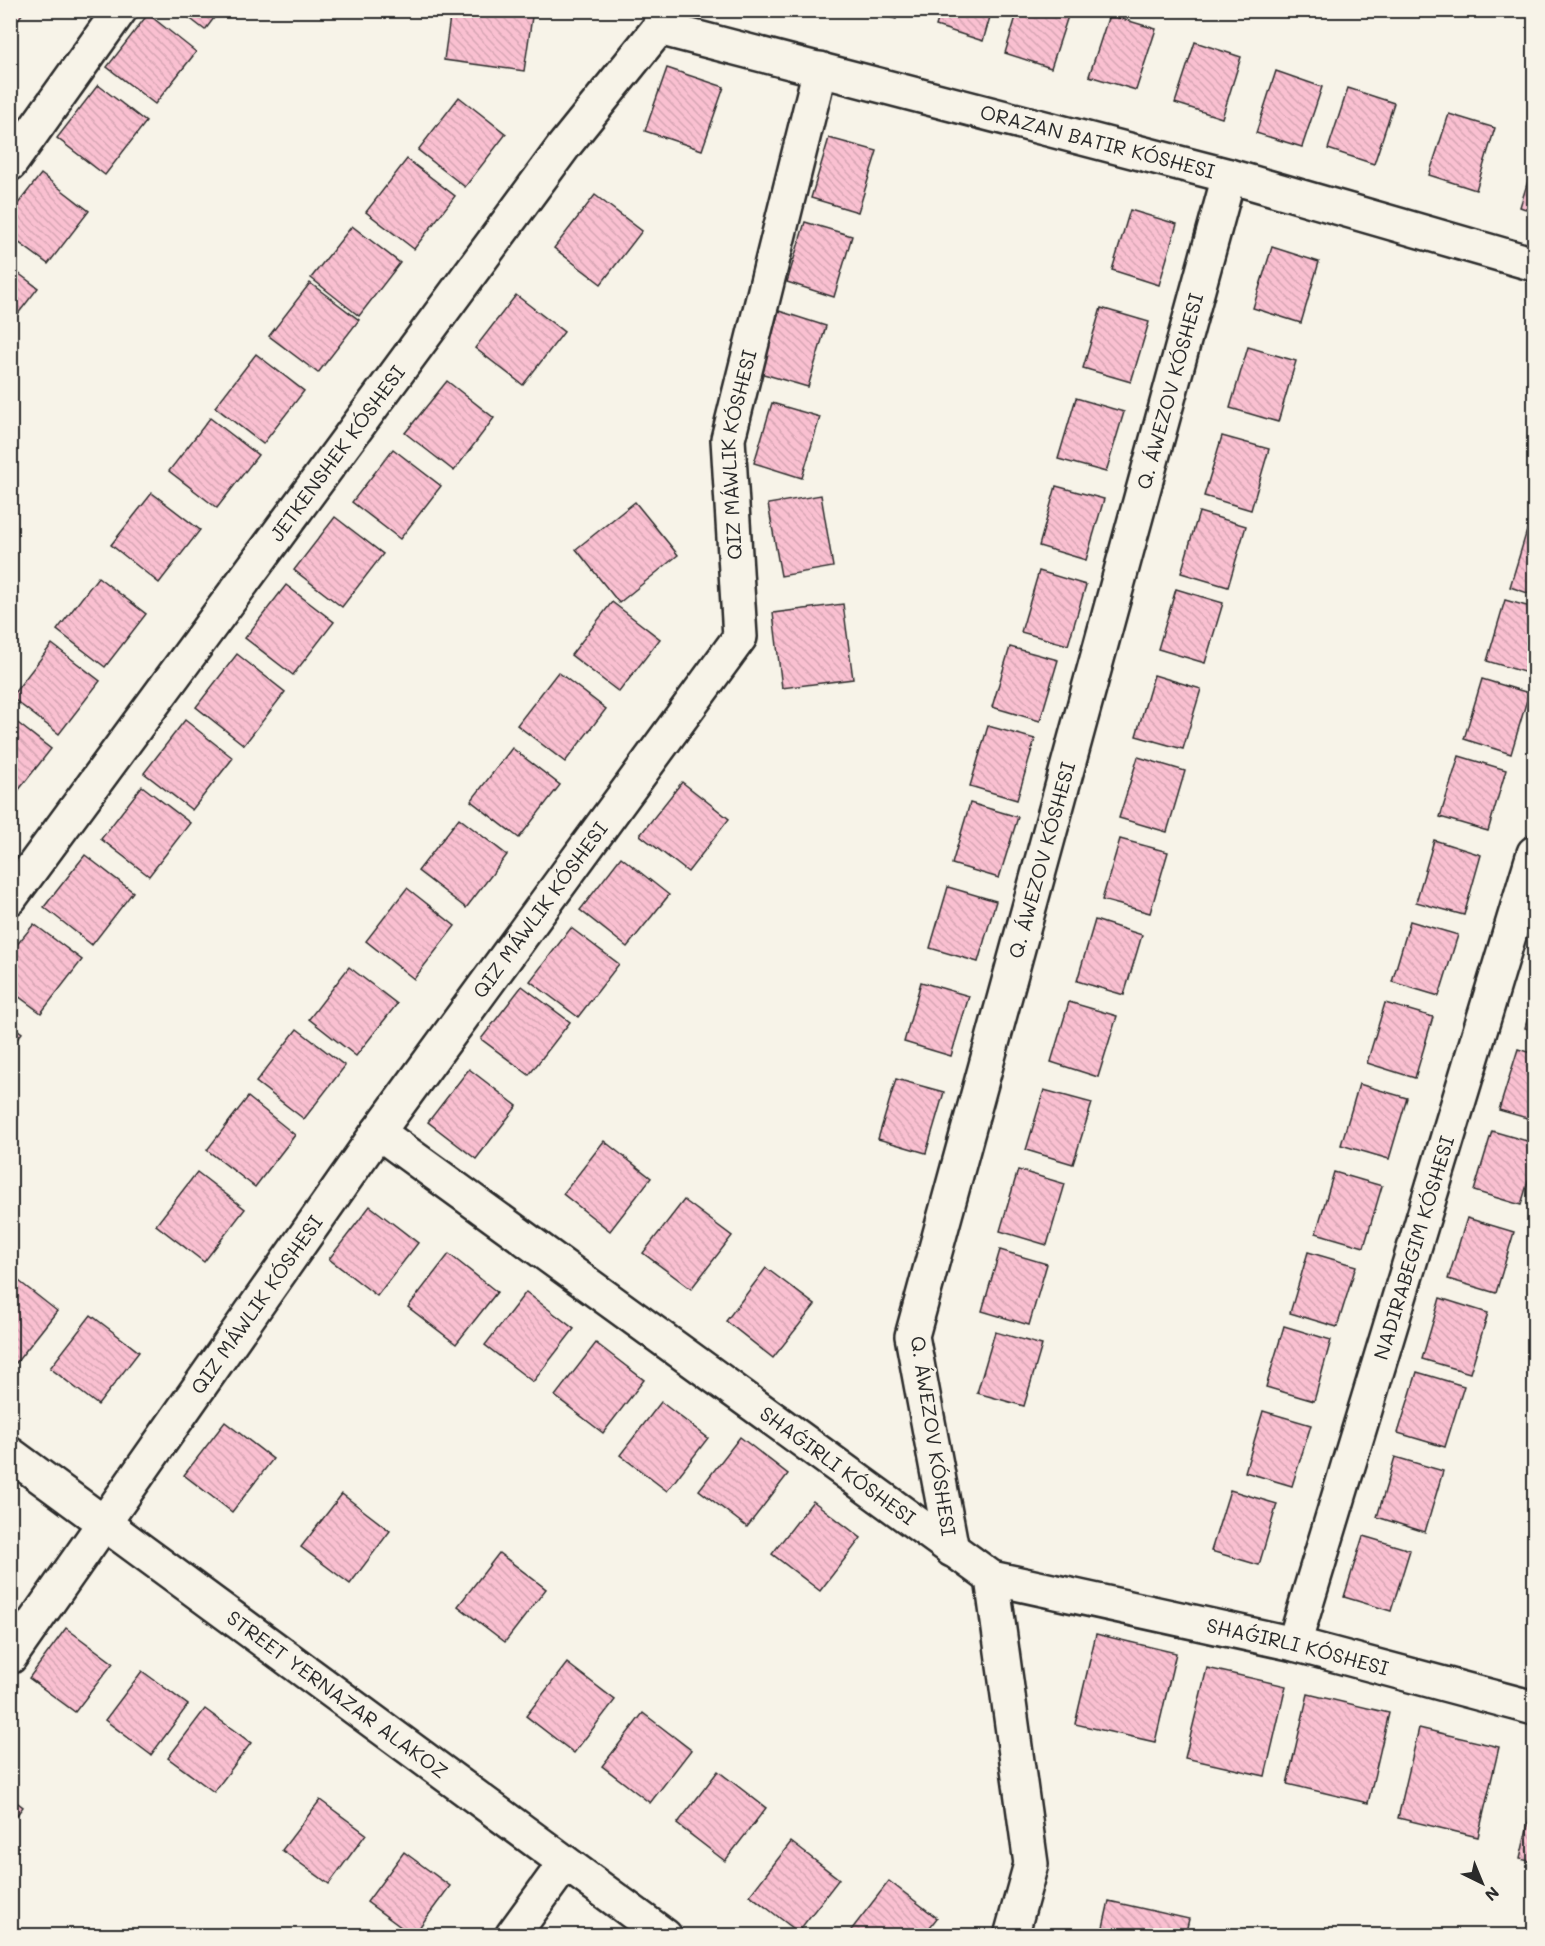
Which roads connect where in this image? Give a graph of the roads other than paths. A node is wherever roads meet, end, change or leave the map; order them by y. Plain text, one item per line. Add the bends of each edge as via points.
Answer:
1 (120, 10) edge
2 (661, 19) edge
3 (820, 69) junction
4 (10, 164) edge
5 (1229, 176) junction
6 (1534, 264) edge
7 (1534, 853) edge
8 (10, 898) edge
9 (378, 1132) junction
10 (10, 1455) edge
11 (104, 1523) junction
12 (952, 1550) junction
13 (992, 1578) junction
14 (1294, 1644) junction
15 (10, 1658) edge
16 (1534, 1708) edge
17 (565, 1863) junction
18 (512, 1935) edge
19 (665, 1935) edge
20 (1011, 1935) edge

1 - 4 street
2 - 3 street
2 - 8 street, JETKENSHEK KÓSHESI
3 - 5 street
3 - 9 street via 728,439 740,637
5 - 6 street
5 - 12 street, Q. ÁWEZOV KÓSHESI via 912,1336
7 - 14 street, NADIRABEGIM KÓSHESI
9 - 11 street
9 - 12 street
10 - 11 street, STREET YERNAZAR ALAKOZ
11 - 15 street
11 - 17 street, STREET YERNAZAR ALAKOZ
12 - 13 street
13 - 14 street
13 - 20 street via 1031,1864
14 - 16 street
17 - 18 street
17 - 19 street, STREET YERNAZAR ALAKOZ

